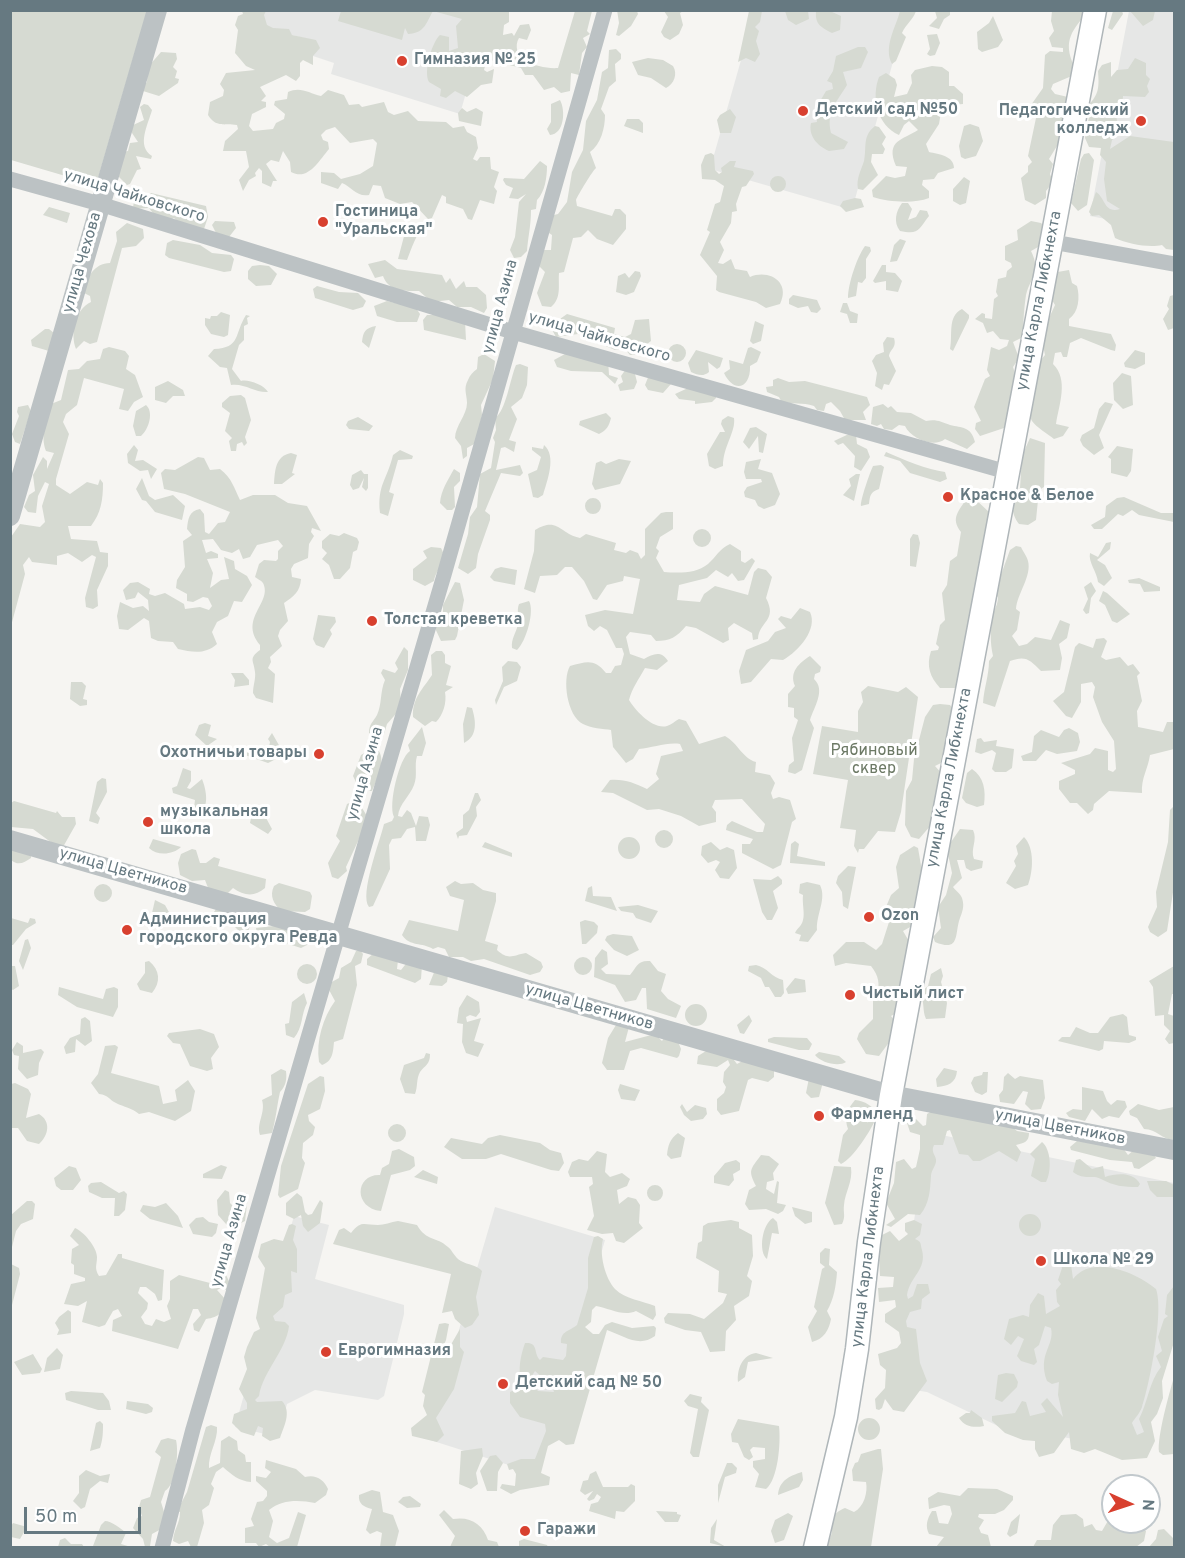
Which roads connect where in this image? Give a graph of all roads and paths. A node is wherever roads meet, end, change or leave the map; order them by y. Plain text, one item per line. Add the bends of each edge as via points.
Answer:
1 (157, 10) edge
2 (605, 10) edge
3 (1095, 10) edge
4 (10, 179) edge
5 (100, 204) junction
6 (1053, 242) junction
7 (1174, 264) edge
8 (513, 332) junction
9 (1007, 472) junction
10 (10, 516) edge
11 (10, 840) edge
12 (338, 935) junction
13 (891, 1095) junction
14 (1174, 1150) edge
15 (162, 1548) edge
16 (814, 1548) edge

1 - 5 street, улица Чехова
2 - 8 street, улица Азина
3 - 6 main road, улица Карла Либкнехта
4 - 5 street, улица Чайковского
5 - 8 street, улица Чайковского
5 - 10 street, улица Чехова
6 - 7 street
6 - 9 main road, улица Карла Либкнехта
8 - 9 street, улица Чайковского
8 - 12 street, улица Азина
9 - 13 main road, улица Карла Либкнехта
11 - 12 street, улица Цветников
12 - 13 street, улица Цветников
12 - 15 street, улица Азина via 193,1429
13 - 14 street, улица Цветников
13 - 16 main road, улица Карла Либкнехта via 848,1406

